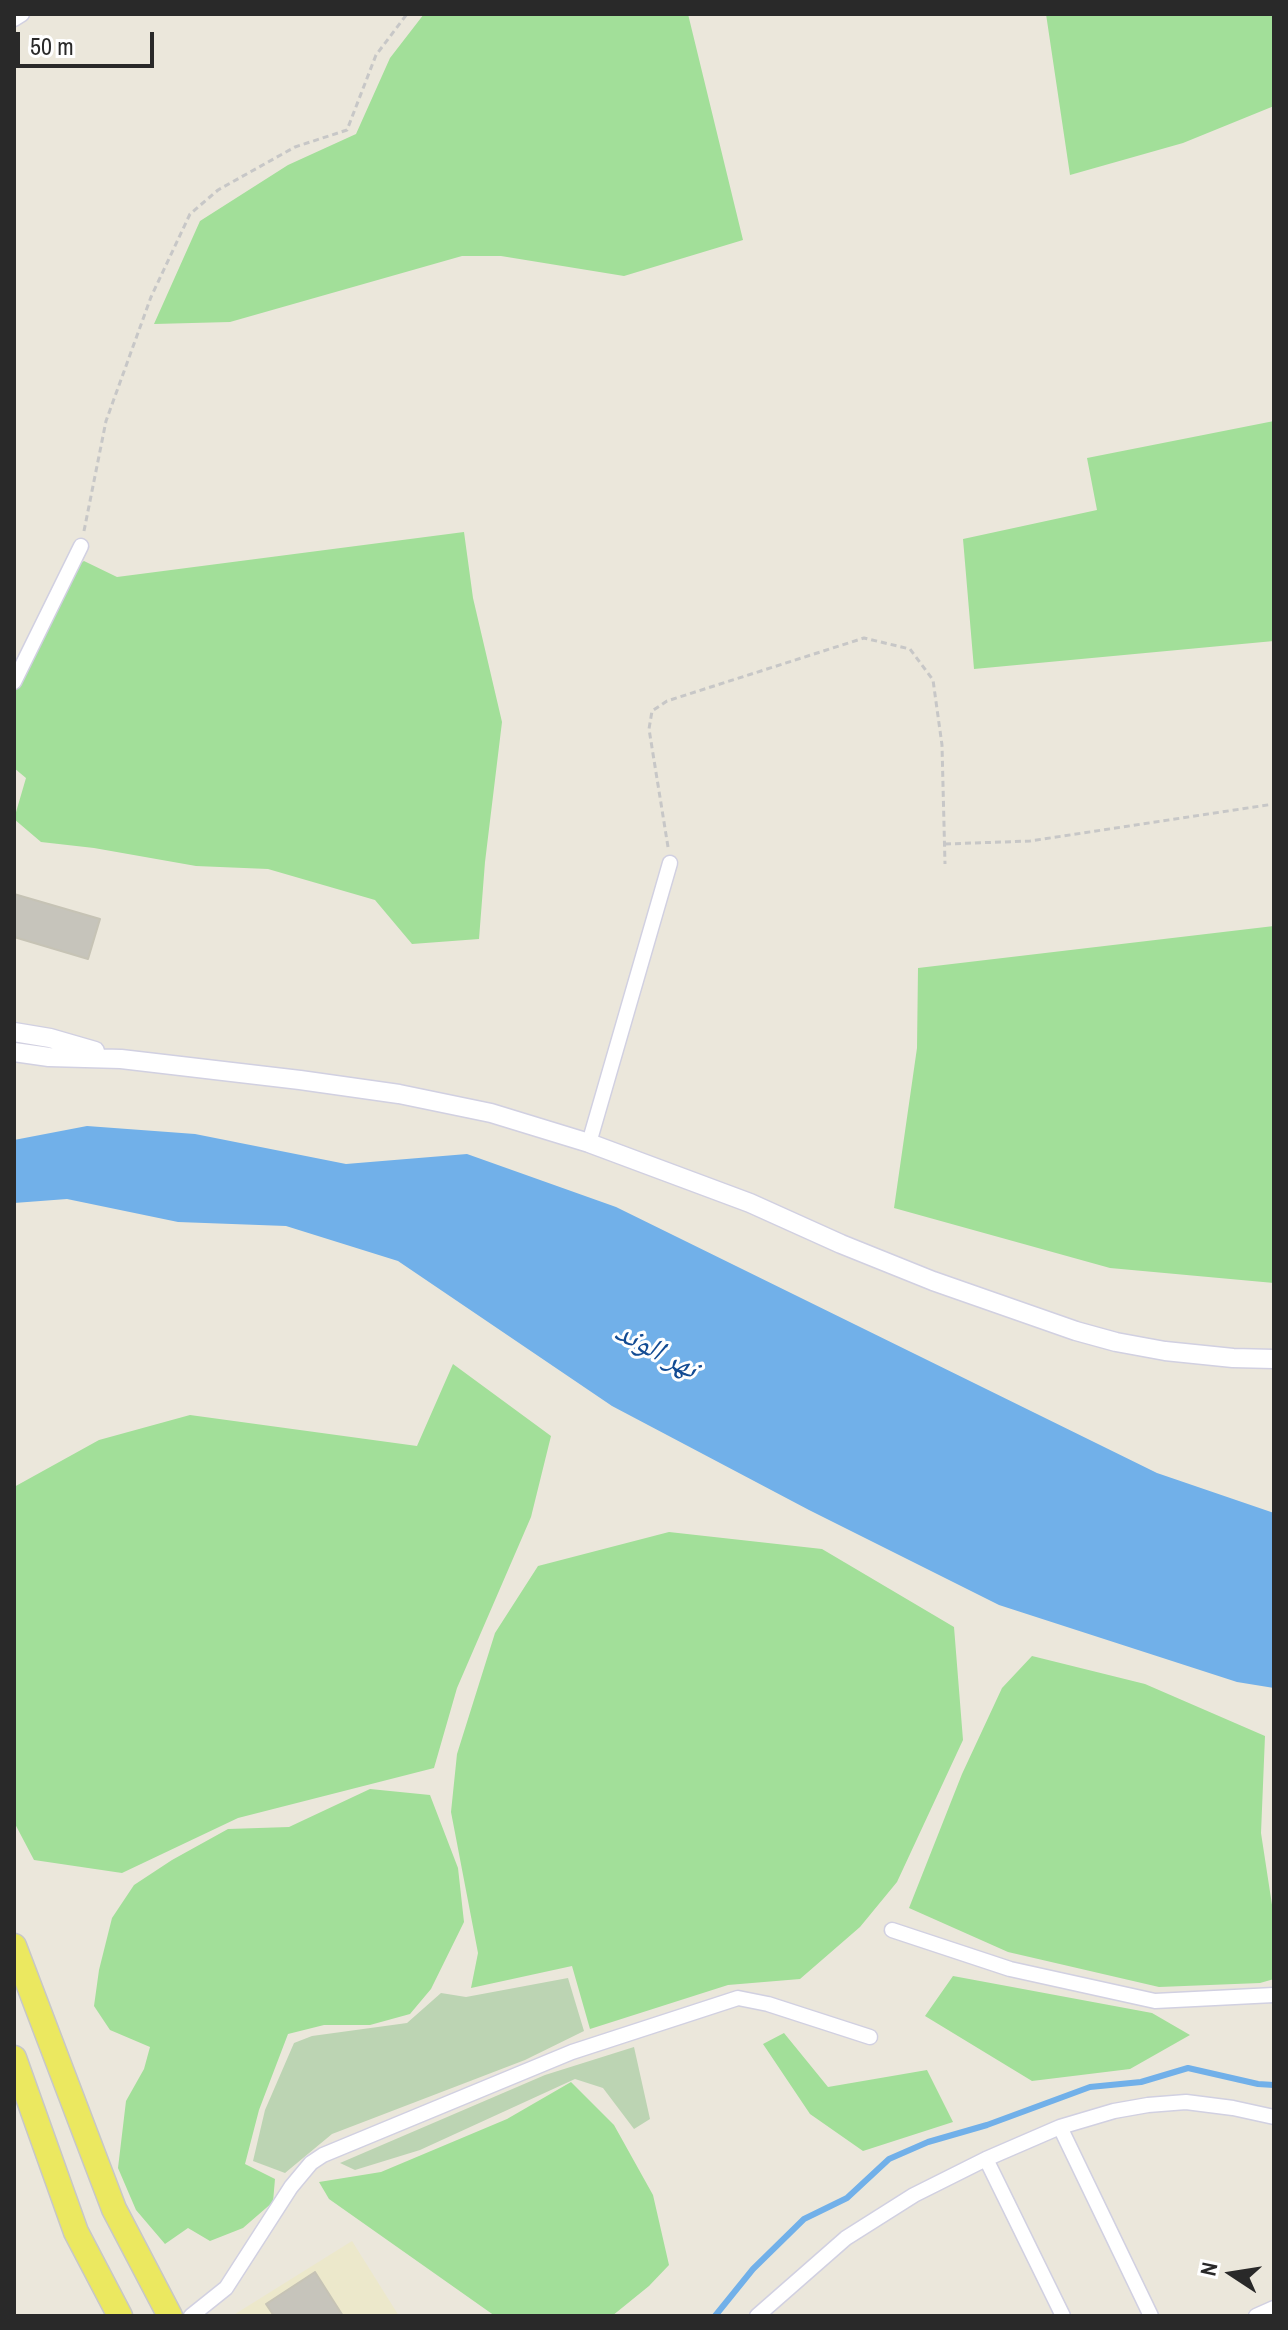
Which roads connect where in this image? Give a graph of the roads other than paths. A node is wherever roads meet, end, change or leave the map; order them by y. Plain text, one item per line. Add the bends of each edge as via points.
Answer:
1 (22, 14) edge
2 (14, 19) edge
3 (81, 546) road end
4 (14, 682) edge
5 (670, 863) road end
6 (14, 1025) edge
7 (14, 1032) edge
8 (50, 1038) junction
9 (14, 1052) edge
10 (121, 1059) junction
11 (589, 1143) junction
12 (1274, 1359) edge
13 (892, 1930) dead end
14 (14, 1946) edge
15 (1274, 1995) edge
16 (870, 2037) dead end
17 (14, 2058) edge
18 (1274, 2117) edge
19 (1060, 2127) junction
20 (986, 2159) junction
21 (122, 2226) junction
22 (82, 2242) junction
23 (1274, 2308) edge
24 (120, 2316) edge
25 (170, 2316) edge
26 (191, 2316) edge
27 (757, 2316) edge
28 (1063, 2316) edge
29 (1151, 2316) edge
30 (1256, 2316) edge

1 - 2 street
3 - 4 street
5 - 11 street
6 - 8 street
7 - 8 street
8 - 10 street
9 - 10 street
10 - 11 street via 399,1094 491,1113
11 - 12 street via 750,1203 933,1281 1076,1331 1165,1351
13 - 15 street via 1010,1969 1155,2001
14 - 21 main road
16 - 26 street via 738,1998 557,2058 311,2163 226,2288
17 - 22 main road
18 - 19 street via 1186,2102 1114,2111
19 - 20 street
19 - 29 street
20 - 27 street via 914,2195 846,2238
20 - 28 street
21 - 22 main road
21 - 25 main road
22 - 24 main road
23 - 30 street

